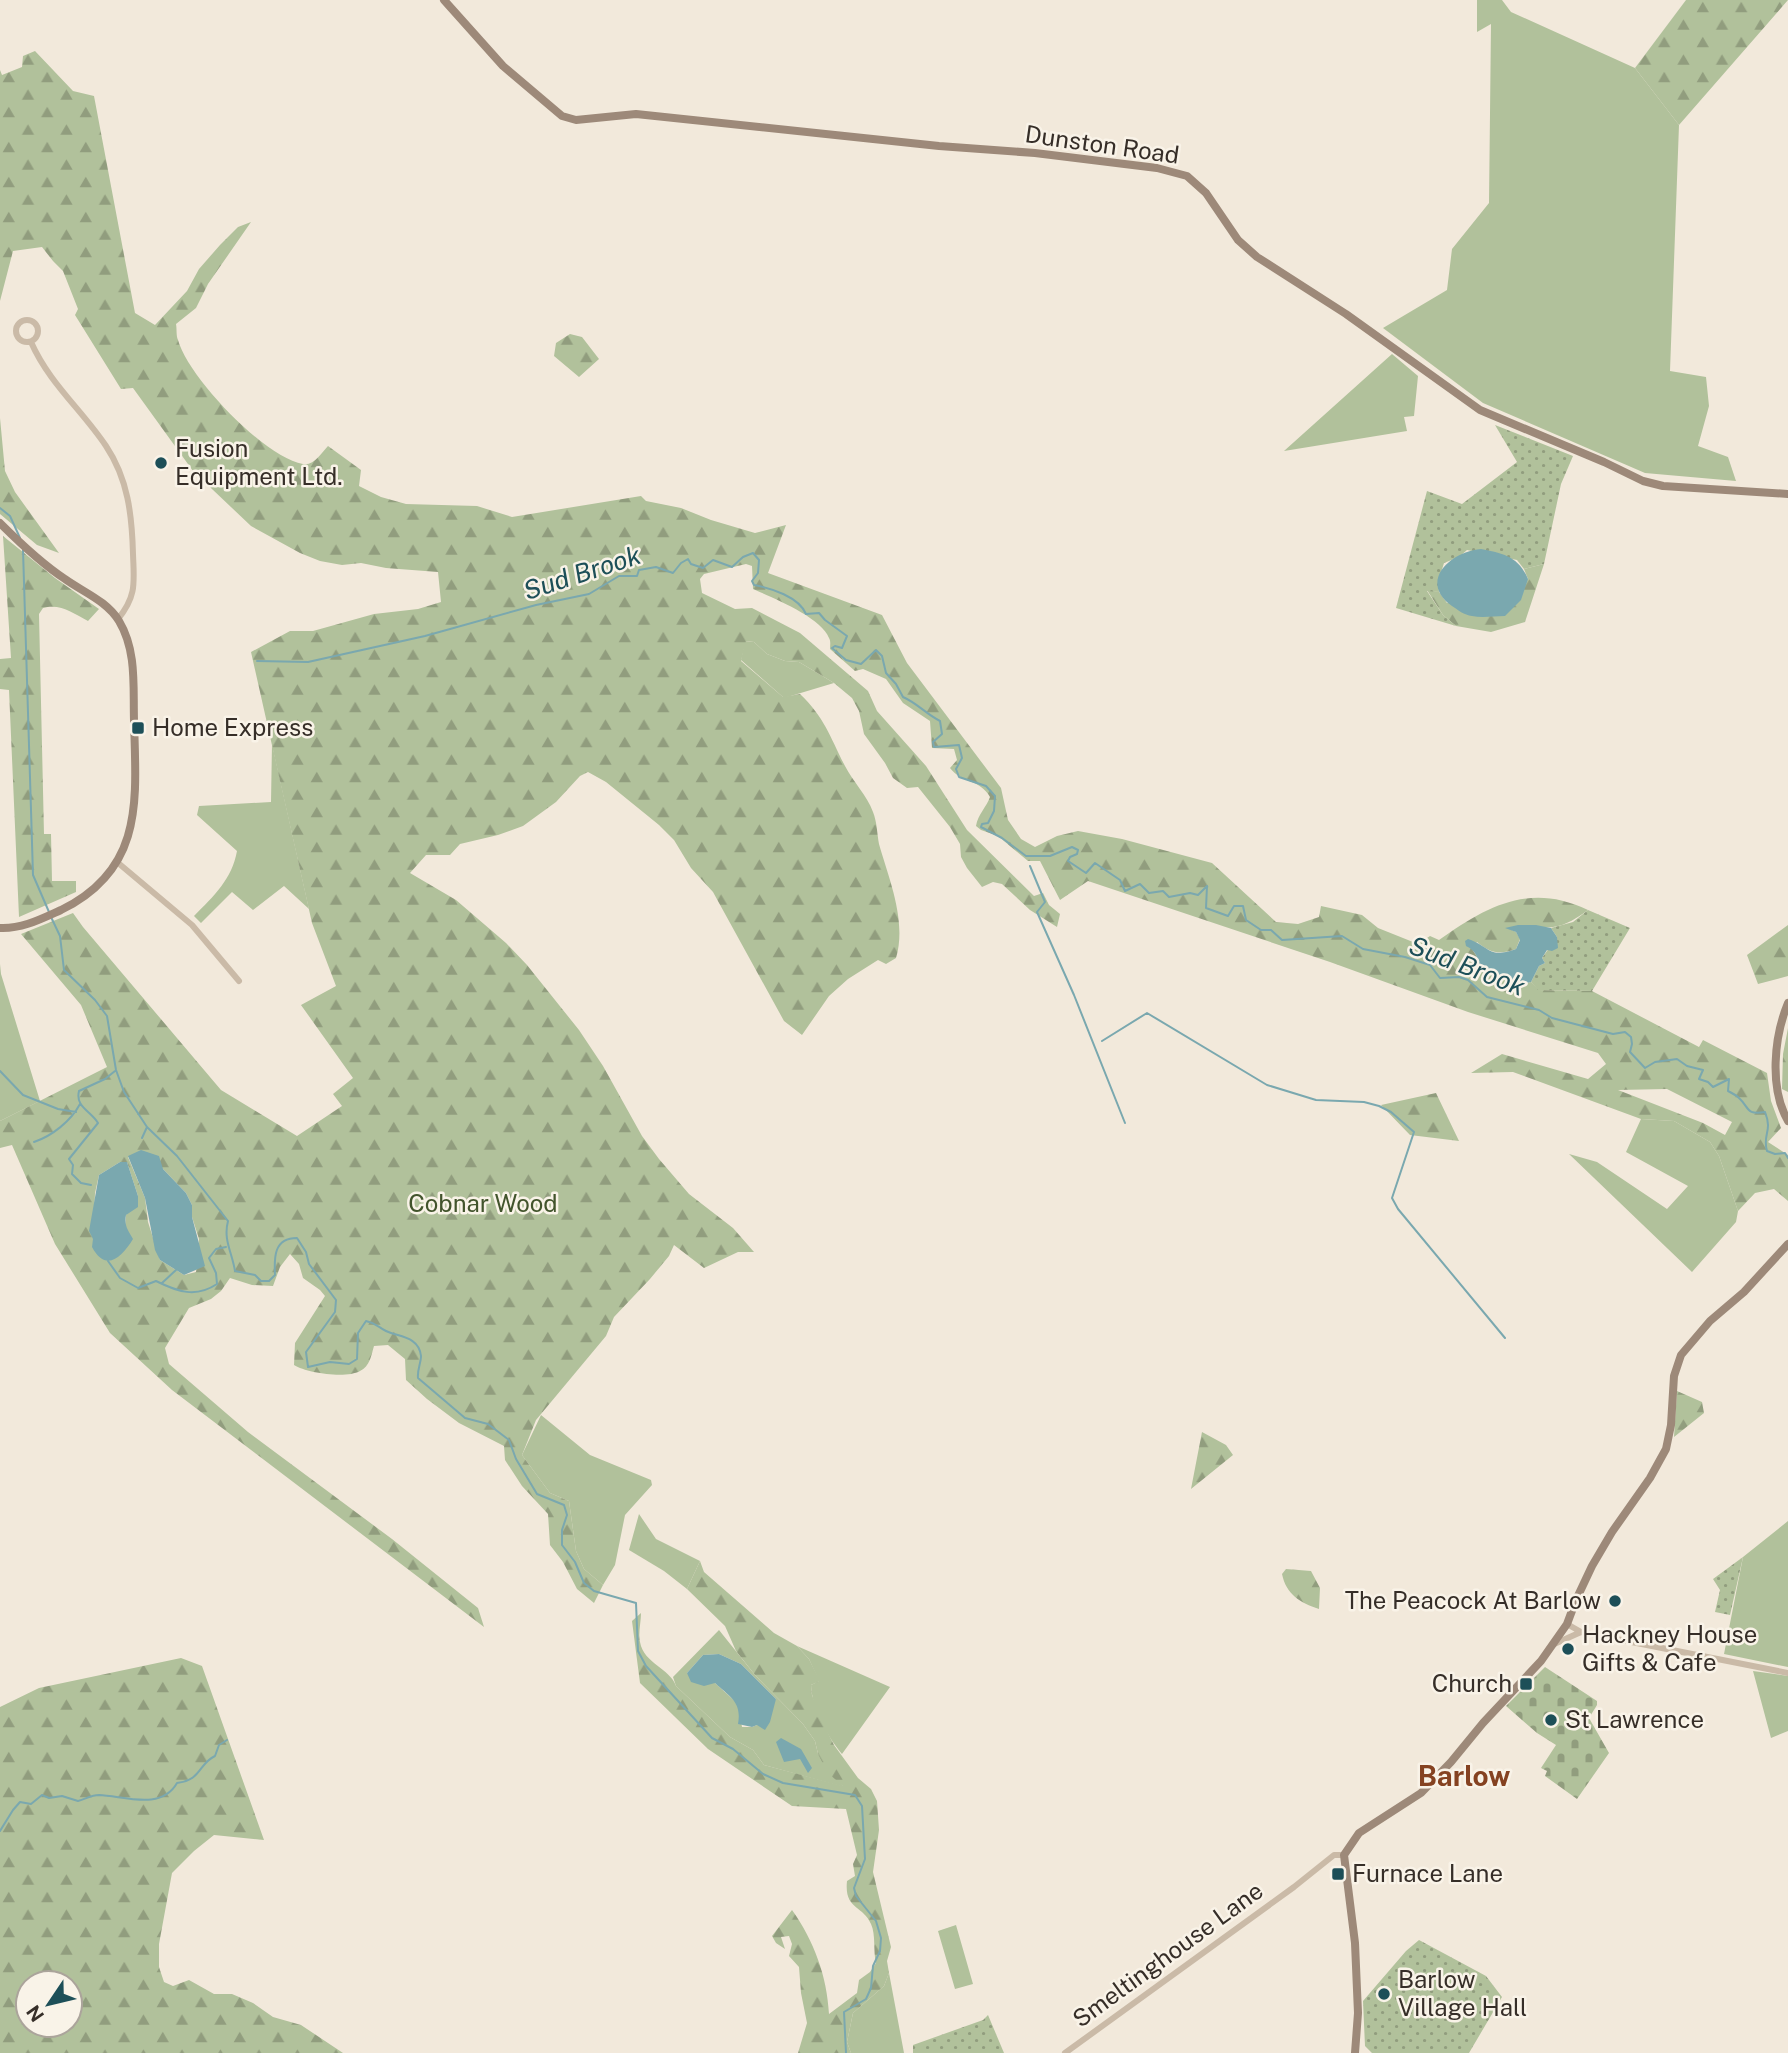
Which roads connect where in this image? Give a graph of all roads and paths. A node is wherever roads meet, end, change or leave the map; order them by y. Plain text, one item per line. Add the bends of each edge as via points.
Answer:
1 (444, 0) edge
2 (31, 342) dead end
3 (1788, 494) edge
4 (0, 523) edge
5 (118, 619) junction
6 (117, 862) junction
7 (0, 928) edge
8 (239, 981) dead end
9 (1788, 1003) edge
10 (1788, 1121) edge
11 (1788, 1244) edge
12 (1567, 1624) junction
13 (1581, 1632) junction
14 (1552, 1645) junction
15 (1788, 1673) edge
16 (1344, 1855) junction
17 (1065, 2053) edge
18 (1355, 2053) edge

1 - 3 main road, Dunston Road via 503,66 562,116 576,120 636,114 1035,153 1187,176 1256,257 1346,314 1480,410 1643,481
2 - 5 street via 63,395 105,445 124,485 132,513 134,584 129,606
4 - 5 main road
5 - 6 main road via 132,660 135,800 131,829
6 - 7 main road via 87,894 65,908 11,929
6 - 8 street via 192,925
9 - 10 main road via 1777,1051 1777,1089
11 - 12 main road via 1681,1355 1674,1376 1666,1449 1592,1566
12 - 13 street
12 - 14 main road
13 - 14 street
13 - 15 street
14 - 16 main road via 1436,1777 1420,1793 1359,1833
16 - 17 street, Smeltinghouse Lane via 1334,1855
16 - 18 main road via 1355,1943

